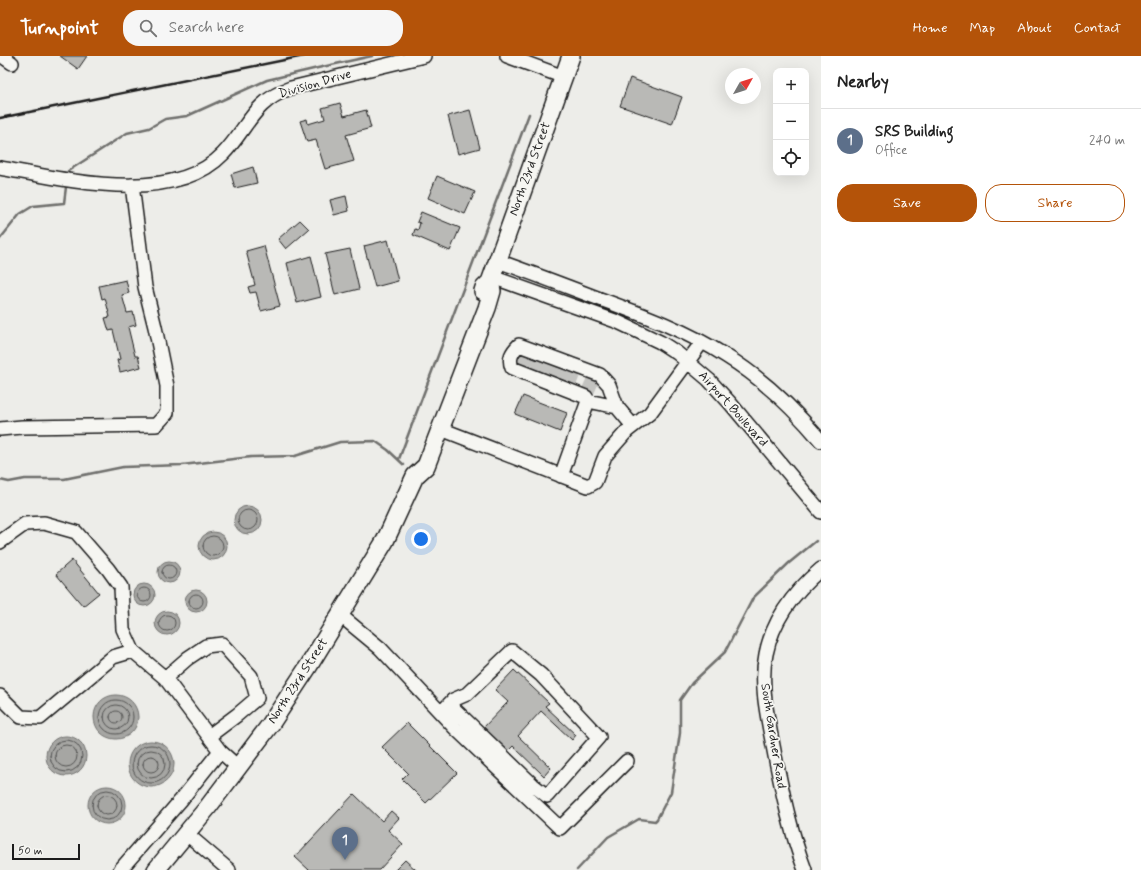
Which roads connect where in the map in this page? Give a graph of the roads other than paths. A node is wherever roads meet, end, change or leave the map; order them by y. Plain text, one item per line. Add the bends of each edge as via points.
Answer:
1 (424, 56) edge
2 (507, 56) edge
3 (571, 56) edge
4 (564, 77) junction
5 (0, 168) edge
6 (132, 185) junction
7 (498, 260) junction
8 (491, 280) junction
9 (702, 342) junction
10 (688, 362) junction
11 (557, 373) junction
12 (617, 407) junction
13 (634, 426) junction
14 (0, 429) edge
15 (441, 429) junction
16 (821, 441) edge
17 (415, 476) junction
18 (561, 476) junction
19 (821, 512) edge
20 (0, 542) edge
21 (821, 569) edge
22 (340, 615) junction
23 (133, 651) junction
24 (165, 678) junction
25 (0, 696) edge
26 (445, 709) junction
27 (209, 736) junction
28 (220, 750) junction
29 (627, 761) dead end
30 (239, 768) junction
31 (187, 834) junction
32 (120, 870) edge
33 (156, 870) edge
34 (229, 870) edge
35 (805, 870) edge

1 - 6 street, Division Drive via 272,96 260,106 222,155 202,170 180,179
2 - 4 street
3 - 4 main road, North 23rd Street
4 - 7 main road, North 23rd Street
5 - 6 street, Division Drive via 76,182
6 - 14 street via 145,287 167,386 167,413 156,425
7 - 8 main road, North 23rd Street
7 - 9 street via 653,318
8 - 10 street, Airport Boulevard via 618,322 660,342
8 - 15 main road, North 23rd Street via 492,291 487,308
8 - 17 main road, North 23rd Street via 484,288 416,461
9 - 10 street
9 - 16 street via 728,357 766,386
10 - 13 street via 650,413
10 - 19 street, Airport Boulevard via 730,403
11 - 12 street
11 - 12 street via 600,375 609,385
11 - 18 street
12 - 13 street
13 - 18 street via 605,456 595,482 588,486
15 - 17 main road, North 23rd Street via 426,466
15 - 18 street
17 - 22 main road, North 23rd Street via 385,541
20 - 23 street via 25,524 44,523 76,532 121,587 123,628
21 - 35 street, South Gardner Road via 807,581 782,612 766,654 764,680 768,723 782,789 795,844
22 - 26 street via 380,648
22 - 30 main road, North 23rd Street via 296,686
23 - 24 street
23 - 25 street via 113,657 40,718 22,716
24 - 27 street
24 - 27 street via 206,646 222,644 251,676 257,698
26 - 26 street via 453,700 467,694 512,651 541,675 599,737 547,796
26 - 29 street via 560,828
27 - 28 street
28 - 30 street
28 - 32 street via 182,800
30 - 31 main road, North 23rd Street
31 - 33 main road, North 23rd Street
31 - 34 street

